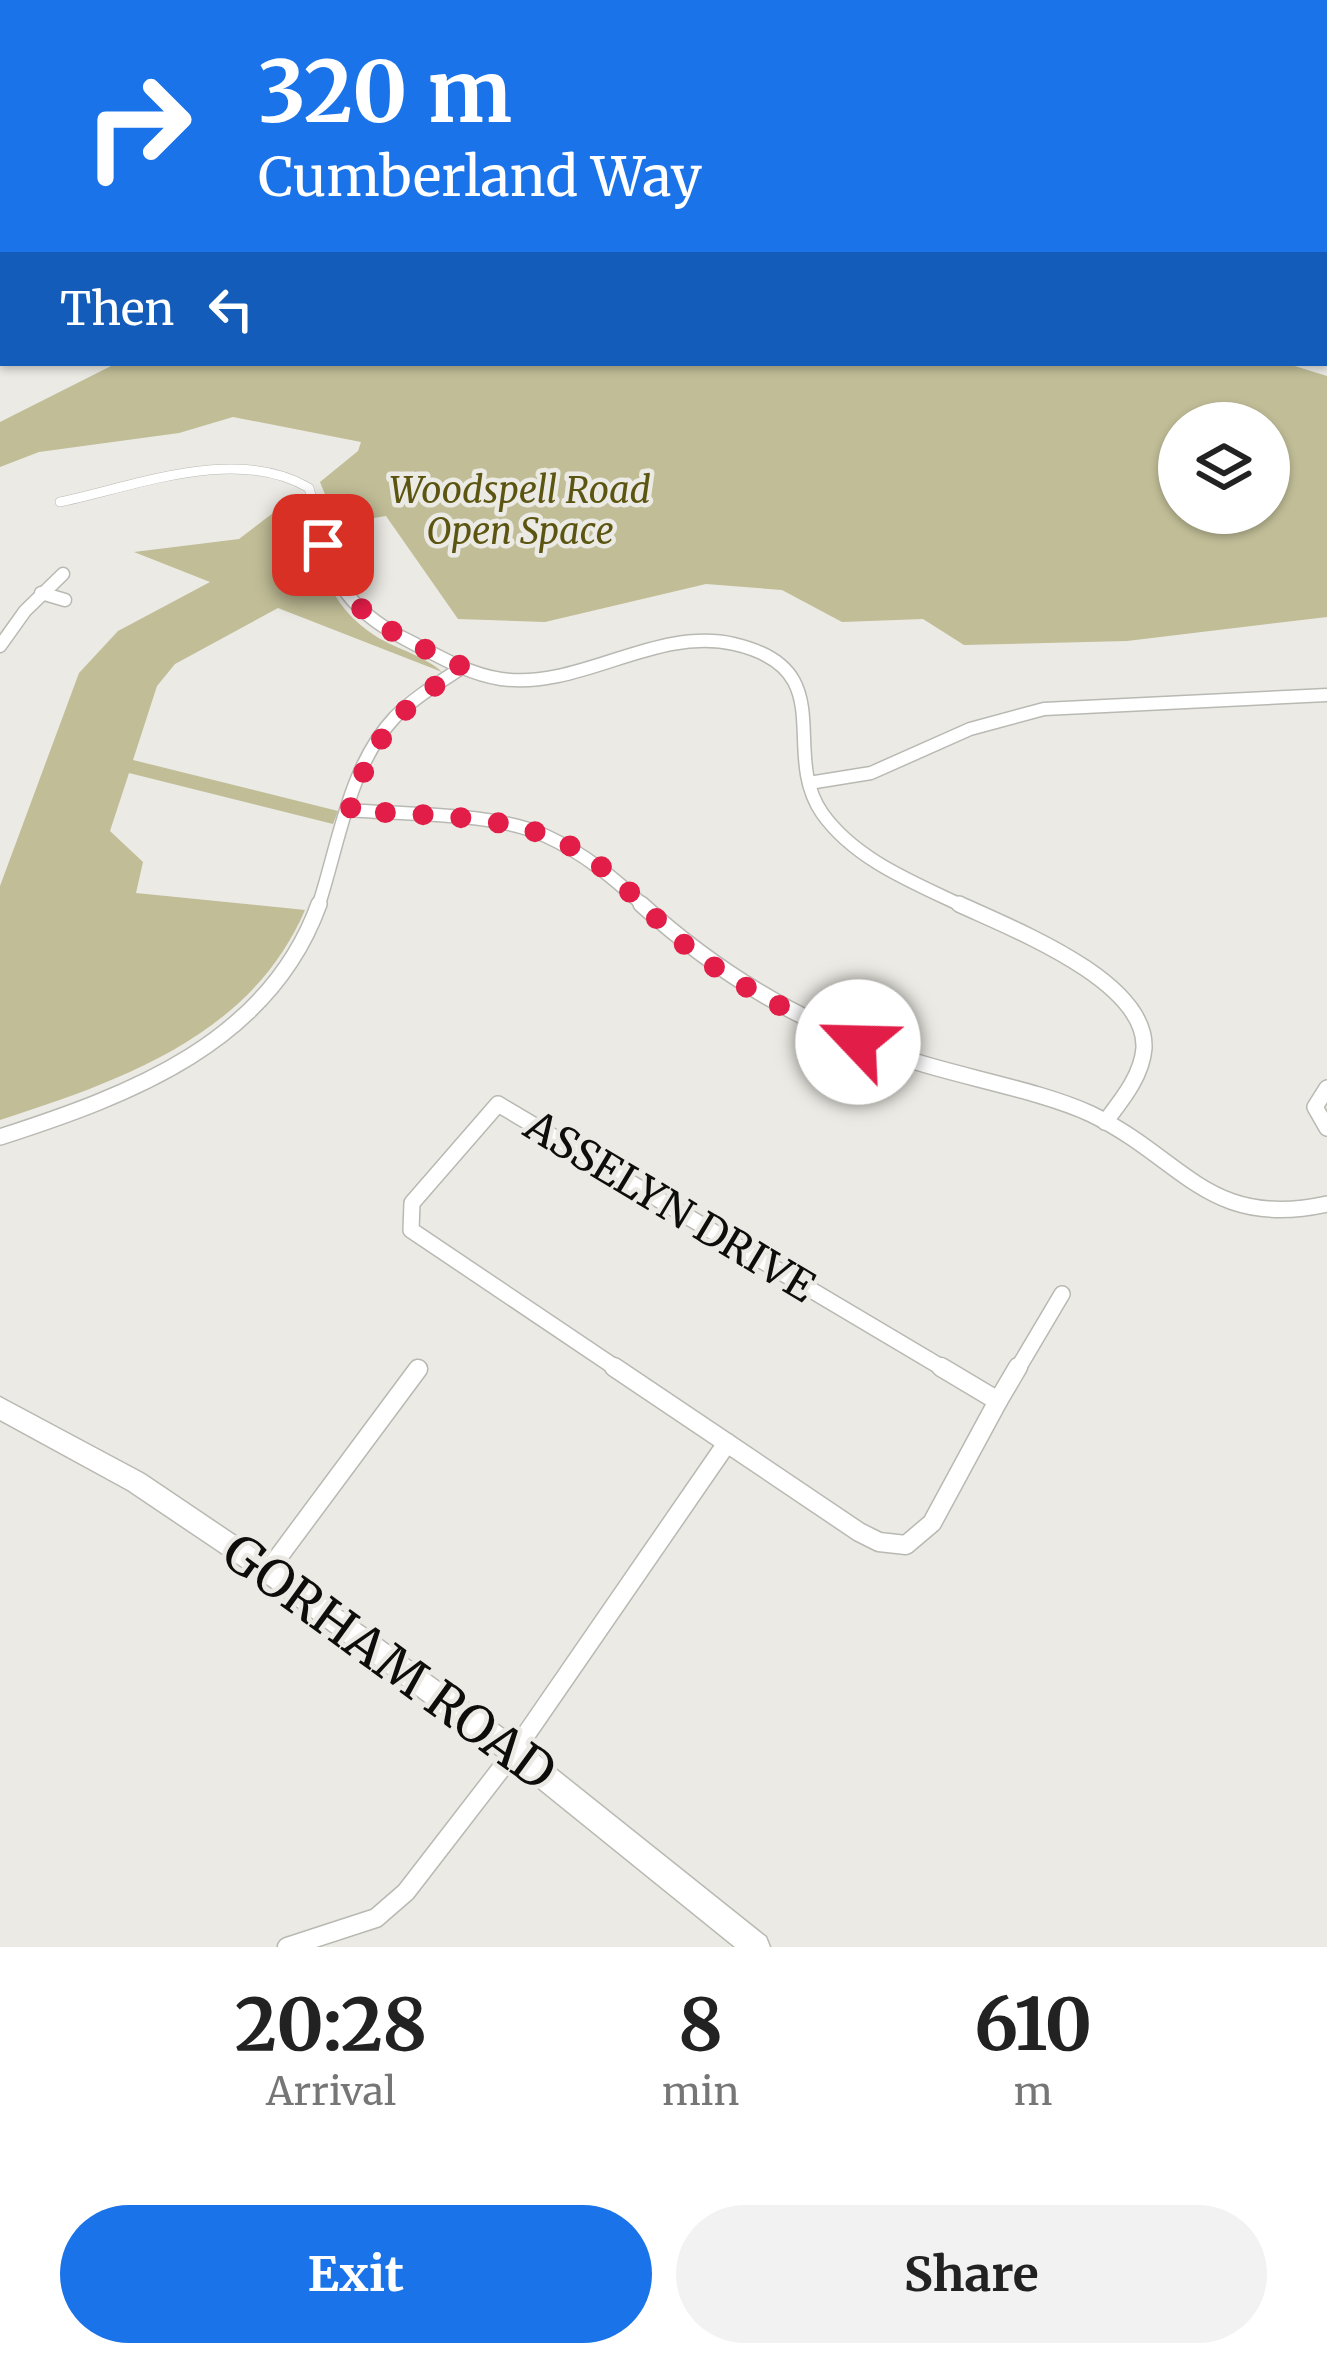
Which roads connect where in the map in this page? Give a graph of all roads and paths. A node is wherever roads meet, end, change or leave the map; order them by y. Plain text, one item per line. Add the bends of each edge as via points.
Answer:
1 (84, 479) dead end
2 (88, 497) junction
3 (60, 502) dead end
4 (63, 574) dead end
5 (41, 593) junction
6 (65, 601) dead end
7 (0, 646) edge
8 (463, 667) junction
9 (1327, 695) edge
10 (809, 783) junction
11 (350, 810) junction
12 (1327, 1088) edge
13 (1105, 1122) junction
14 (1327, 1128) edge
15 (0, 1137) edge
16 (1327, 1204) edge
17 (1062, 1294) dead end
18 (418, 1369) dead end
19 (998, 1401) junction
20 (0, 1408) edge
21 (727, 1443) junction
22 (268, 1571) junction
23 (514, 1752) junction
24 (287, 1947) edge
25 (756, 1947) edge

1 - 2 street
2 - 3 street
2 - 8 street via 242,469 293,476 309,488 328,562 350,600 381,627
4 - 5 street
5 - 6 street
5 - 7 street
8 - 10 street via 528,680 685,642 749,649 798,683
8 - 11 street via 390,723
9 - 10 street via 1043,710 970,729 872,773
10 - 13 street via 826,818 873,861 1119,991 1137,1014 1144,1048
11 - 13 street via 490,823 553,838 598,864 696,954 800,1016 902,1058
11 - 15 street via 308,932 242,1019 138,1089
12 - 14 street via 1315,1106
13 - 16 street via 1222,1202 1271,1213
17 - 19 street, ASSELYN DRIVE
18 - 22 street
19 - 21 street, ASSELYN DRIVE via 932,1523 895,1546 866,1536
19 - 21 street, ASSELYN DRIVE via 498,1104 412,1203 411,1230
20 - 22 main road, GORHAM ROAD via 136,1482
21 - 23 street
22 - 23 main road, GORHAM ROAD
23 - 24 street via 392,1906
23 - 25 main road, GORHAM ROAD

